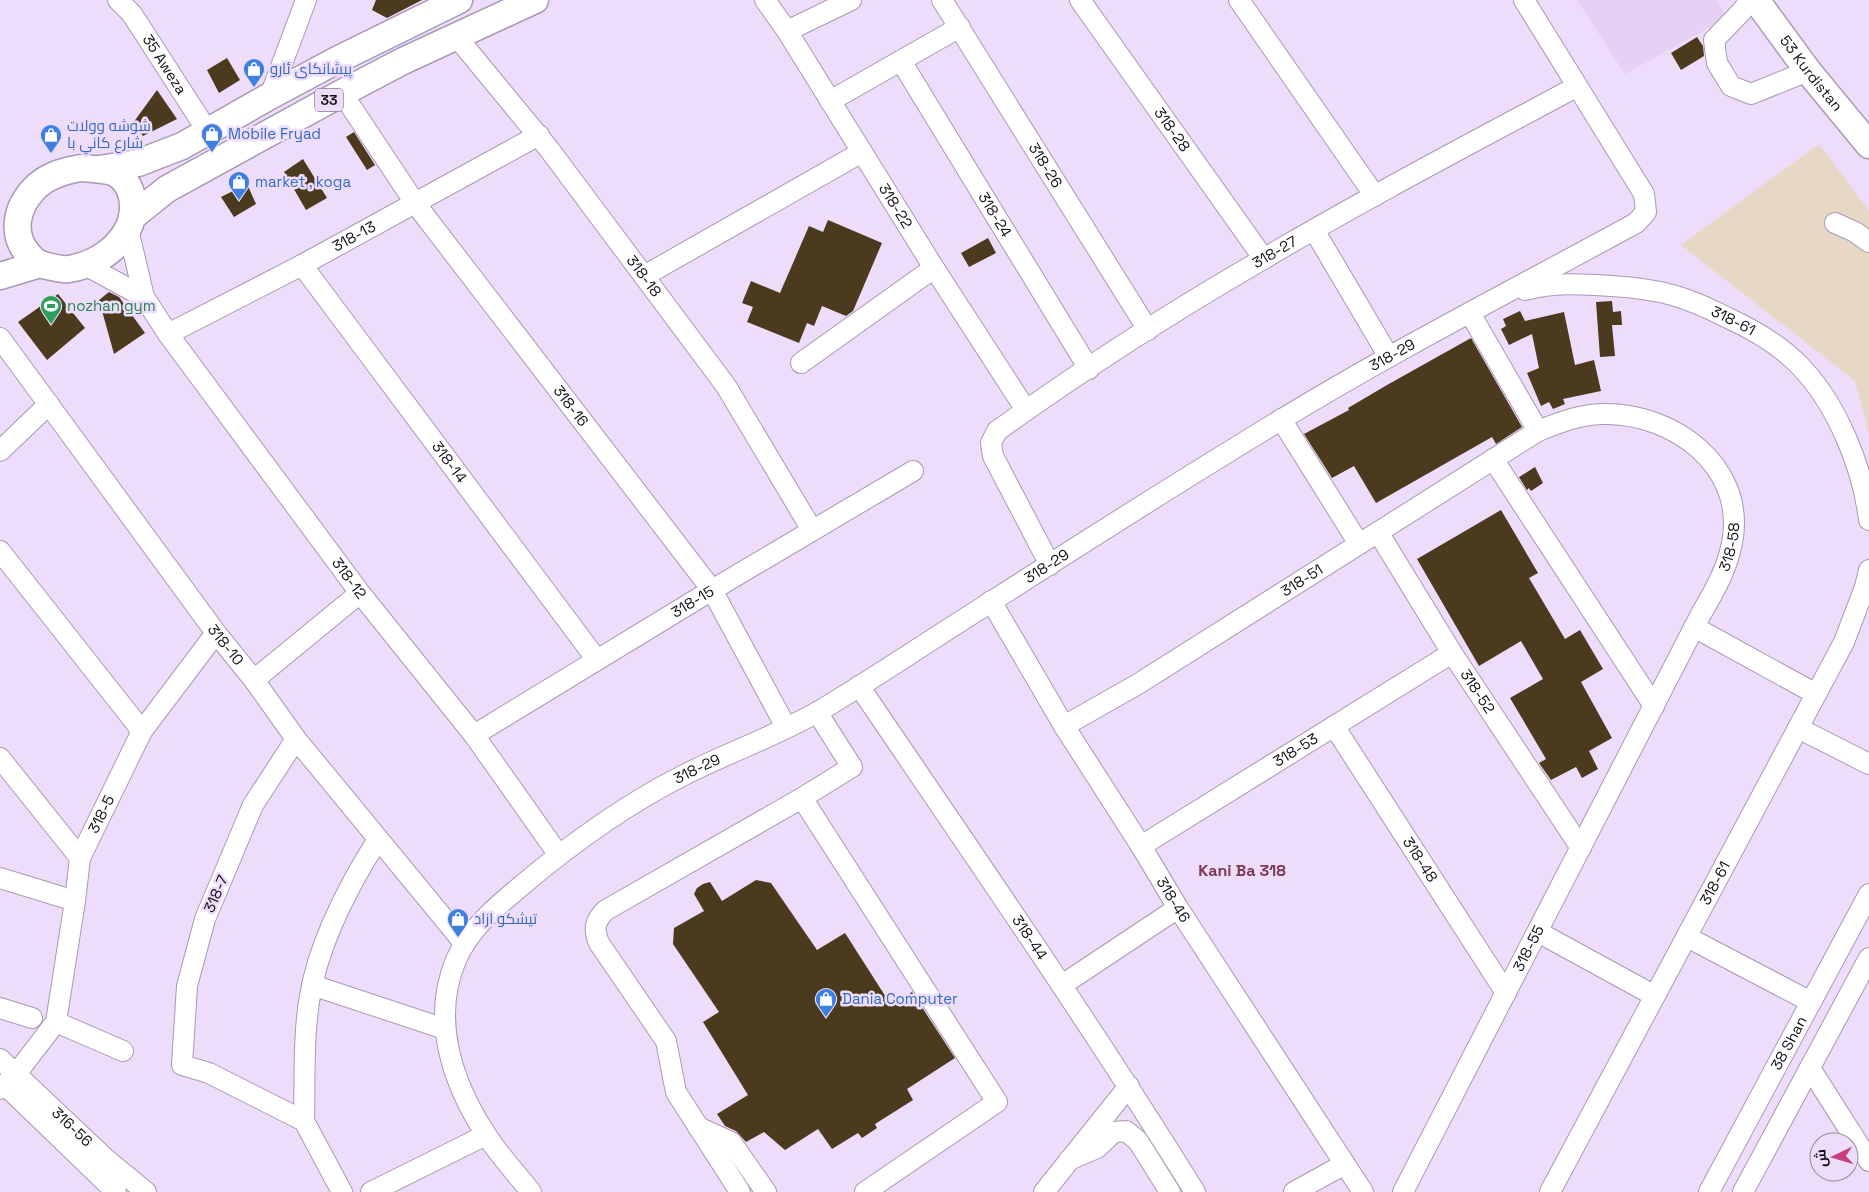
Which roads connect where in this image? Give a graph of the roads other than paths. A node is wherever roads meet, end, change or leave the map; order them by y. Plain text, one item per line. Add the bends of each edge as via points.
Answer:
1 (118, 0) edge
2 (306, 0) edge
3 (535, 0) edge
4 (765, 0) edge
5 (851, 0) edge
6 (942, 0) edge
7 (1080, 0) edge
8 (1239, 0) edge
9 (1524, 0) edge
10 (1750, 0) edge
11 (1756, 0) edge
12 (453, 2) edge
13 (135, 7) edge
14 (960, 27) junction
15 (787, 31) junction
16 (456, 36) junction
17 (901, 61) junction
18 (1808, 71) junction
19 (1576, 86) junction
20 (342, 93) junction
21 (270, 96) junction
22 (830, 101) junction
23 (208, 132) junction
24 (539, 135) junction
25 (1869, 145) edge
26 (862, 152) junction
27 (99, 170) junction
28 (1375, 196) junction
29 (415, 203) junction
30 (130, 223) junction
31 (1835, 223) dead end
32 (9, 225) edge
33 (1314, 230) junction
34 (1869, 242) edge
35 (1264, 259) junction
36 (40, 264) junction
37 (85, 265) junction
38 (302, 265) junction
39 (934, 268) junction
40 (0, 276) edge
41 (644, 276) junction
42 (144, 297) junction
43 (1489, 302) junction
44 (1470, 313) junction
45 (1148, 330) junction
46 (168, 334) junction
47 (0, 338) edge
48 (1389, 358) junction
49 (801, 363) dead end
50 (1089, 369) junction
51 (49, 404) junction
52 (1026, 410) junction
53 (1281, 419) junction
54 (1538, 431) junction
55 (0, 451) edge
56 (1493, 459) junction
57 (913, 470) dead end
58 (1869, 520) edge
59 (812, 530) junction
60 (1378, 532) junction
61 (1360, 544) junction
62 (0, 551) edge
63 (1050, 565) junction
64 (1869, 570) edge
65 (712, 590) junction
66 (360, 593) junction
67 (991, 601) junction
68 (1861, 620) edge
69 (1694, 627) junction
70 (216, 633) junction
71 (1452, 653) junction
72 (597, 660) junction
73 (254, 680) junction
74 (858, 686) junction
75 (1816, 694) junction
76 (1654, 706) junction
77 (818, 712) junction
78 (1064, 726) junction
79 (1334, 726) junction
80 (786, 727) junction
81 (1798, 728) junction
82 (142, 731) junction
83 (474, 735) junction
84 (296, 738) junction
85 (0, 758) edge
86 (1869, 764) edge
87 (802, 798) junction
88 (378, 839) junction
89 (1141, 846) junction
90 (1582, 848) junction
91 (558, 854) junction
92 (80, 858) junction
93 (0, 878) edge
94 (1869, 894) edge
95 (75, 901) junction
96 (1178, 908) junction
97 (1538, 932) junction
98 (1687, 937) junction
99 (464, 943) junction
100 (1869, 958) edge
101 (312, 985) junction
102 (1062, 985) junction
103 (1506, 993) junction
104 (1655, 996) junction
105 (1811, 1002) junction
106 (0, 1008) edge
107 (32, 1018) dead end
108 (56, 1022) junction
109 (445, 1029) junction
110 (123, 1051) dead end
111 (0, 1059) edge
112 (1810, 1068) junction
113 (7, 1083) edge
114 (1129, 1086) junction
115 (304, 1121) junction
116 (698, 1127) junction
117 (486, 1135) junction
118 (1069, 1160) junction
119 (1869, 1161) edge
120 (1345, 1164) junction
121 (116, 1192) edge
122 (146, 1192) edge
123 (342, 1192) edge
124 (371, 1192) edge
125 (531, 1192) edge
126 (740, 1192) edge
127 (766, 1192) edge
128 (865, 1192) edge
129 (1044, 1192) edge
130 (1170, 1192) edge
131 (1196, 1192) edge
132 (1294, 1192) edge
133 (1363, 1192) edge
134 (1403, 1192) edge
135 (1550, 1192) edge
136 (1709, 1192) edge
137 (1744, 1192) edge

1 - 13 street, 35 Aweza
2 - 21 street
3 - 16 main road, 33
4 - 15 street, 318-22
5 - 15 street
6 - 14 street, 318-26
7 - 35 street, 318-28
8 - 28 street
9 - 19 street
10 - 18 street via 1714,40 1717,63 1731,86 1751,94
11 - 18 main road, 53 Kurdistan
12 - 21 main road, 33
13 - 23 street, 35 Aweza
14 - 17 street
14 - 45 street, 318-26
15 - 22 street, 318-22
16 - 20 main road, 33
16 - 24 street, 318-18
17 - 22 street
17 - 50 street, 318-24
18 - 25 main road, 53 Kurdistan
19 - 28 street, 318-27
19 - 43 street, 318-29 via 1644,194 1646,212 1636,223
20 - 29 street, 318-16
20 - 30 main road, 33 via 167,189
21 - 23 main road, 33
22 - 26 street, 318-22
23 - 27 main road, 33 via 157,157
24 - 29 street, 318-13
24 - 41 street, 318-18
26 - 39 street, 318-22
26 - 41 street
27 - 30 main road, 33 via 114,173 130,190 134,206
27 - 32 main road, 33 via 72,169 48,178 34,189
28 - 33 street, 318-27
29 - 38 street, 318-13
29 - 65 street, 318-16
30 - 37 main road, 33 via 110,251
30 - 42 street, 318-12
31 - 34 street
32 - 36 main road, 33 via 17,232 22,247
33 - 35 street, 318-27
33 - 48 street
35 - 45 street, 318-27
36 - 37 main road, 33 via 69,269
36 - 40 main road, 33
37 - 42 street, 318-12
38 - 46 street, 318-13
38 - 72 street, 318-14
39 - 49 street
39 - 52 street, 318-22
41 - 59 street, 318-18 via 726,386
42 - 46 street, 318-12
43 - 44 street, 318-29
43 - 58 street, 318-61 via 1540,286 1626,286 1687,298 1747,327 1799,365 1825,397 1854,455
44 - 48 street, 318-29
44 - 54 street
45 - 50 street, 318-27
46 - 66 street, 318-12
47 - 51 street, 318-10
48 - 53 street, 318-29
50 - 52 street, 318-27
51 - 55 street
51 - 70 street, 318-10
52 - 63 street, 318-27 via 997,431 990,443 993,456
53 - 61 street
53 - 63 street, 318-29
54 - 56 street, 318-51
54 - 69 street, 318-58 via 1572,417 1607,414 1642,418 1660,423 1687,438 1716,466 1729,492 1733,535 1730,555
56 - 60 street, 318-51
56 - 76 street
57 - 59 street, 318-15
59 - 65 street, 318-15
60 - 61 street, 318-51
60 - 71 street, 318-52
61 - 78 street, 318-51 via 1138,684
62 - 82 street
63 - 67 street, 318-29
64 - 68 street, 318-61
65 - 72 street, 318-15
65 - 80 street, 318-16
66 - 73 street
66 - 83 street, 318-12
67 - 74 street, 318-29
67 - 78 street, 318-46
68 - 75 street, 318-61 via 1844,642
69 - 75 street
69 - 76 street, 318-58
70 - 73 street, 318-10
70 - 82 street, 318-5
71 - 79 street, 318-53
71 - 90 street, 318-52
72 - 83 street, 318-15
73 - 84 street, 318-10
74 - 77 street, 318-29
74 - 102 street, 318-44
75 - 81 street, 318-61
76 - 90 street, 318-55
77 - 80 street, 318-29
77 - 87 street via 852,766
78 - 89 street, 318-46
79 - 89 street, 318-53
79 - 103 street, 318-48
80 - 91 street, 318-29 via 683,775 617,812
81 - 86 street
81 - 98 street, 318-61
82 - 92 street, 318-5
83 - 91 street, 318-12
84 - 88 street, 318-10
84 - 115 street, 318-7 via 253,805 206,920 187,986 182,1065 209,1073
85 - 92 street
87 - 116 street via 606,910 595,924 599,943 666,1042 676,1092
87 - 128 street via 997,1102
88 - 99 street, 318-10
88 - 101 street via 345,897 317,963
89 - 96 street, 318-46
90 - 97 street, 318-55
91 - 99 street, 318-29 via 502,901
92 - 95 street, 318-5
93 - 95 street
94 - 105 street, 38 Shan
95 - 108 street, 318-5
96 - 102 street
96 - 120 street, 318-46
97 - 103 street, 318-55
97 - 104 street
98 - 104 street, 318-61
98 - 105 street
99 - 109 street, 318-29 via 450,975 444,1012
100 - 112 street, 38 Shan
101 - 109 street
101 - 115 street via 307,1024
102 - 114 street, 318-44
103 - 134 street, 318-55
104 - 135 street, 318-61
105 - 136 street, 38 Shan
106 - 107 street
108 - 110 street
108 - 113 street
109 - 117 street, 318-29 via 448,1050 461,1089
111 - 113 street, 316-56
112 - 119 street
112 - 137 street, 38 Shan
113 - 121 street
113 - 122 street, 316-56
114 - 118 street
114 - 131 street, 318-44
115 - 123 street
116 - 126 street
116 - 127 street via 731,1142
117 - 124 street
117 - 125 street, 318-29
118 - 129 street
118 - 130 street via 1097,1148 1114,1132 1126,1131 1138,1141
120 - 132 street
120 - 133 street, 318-46

